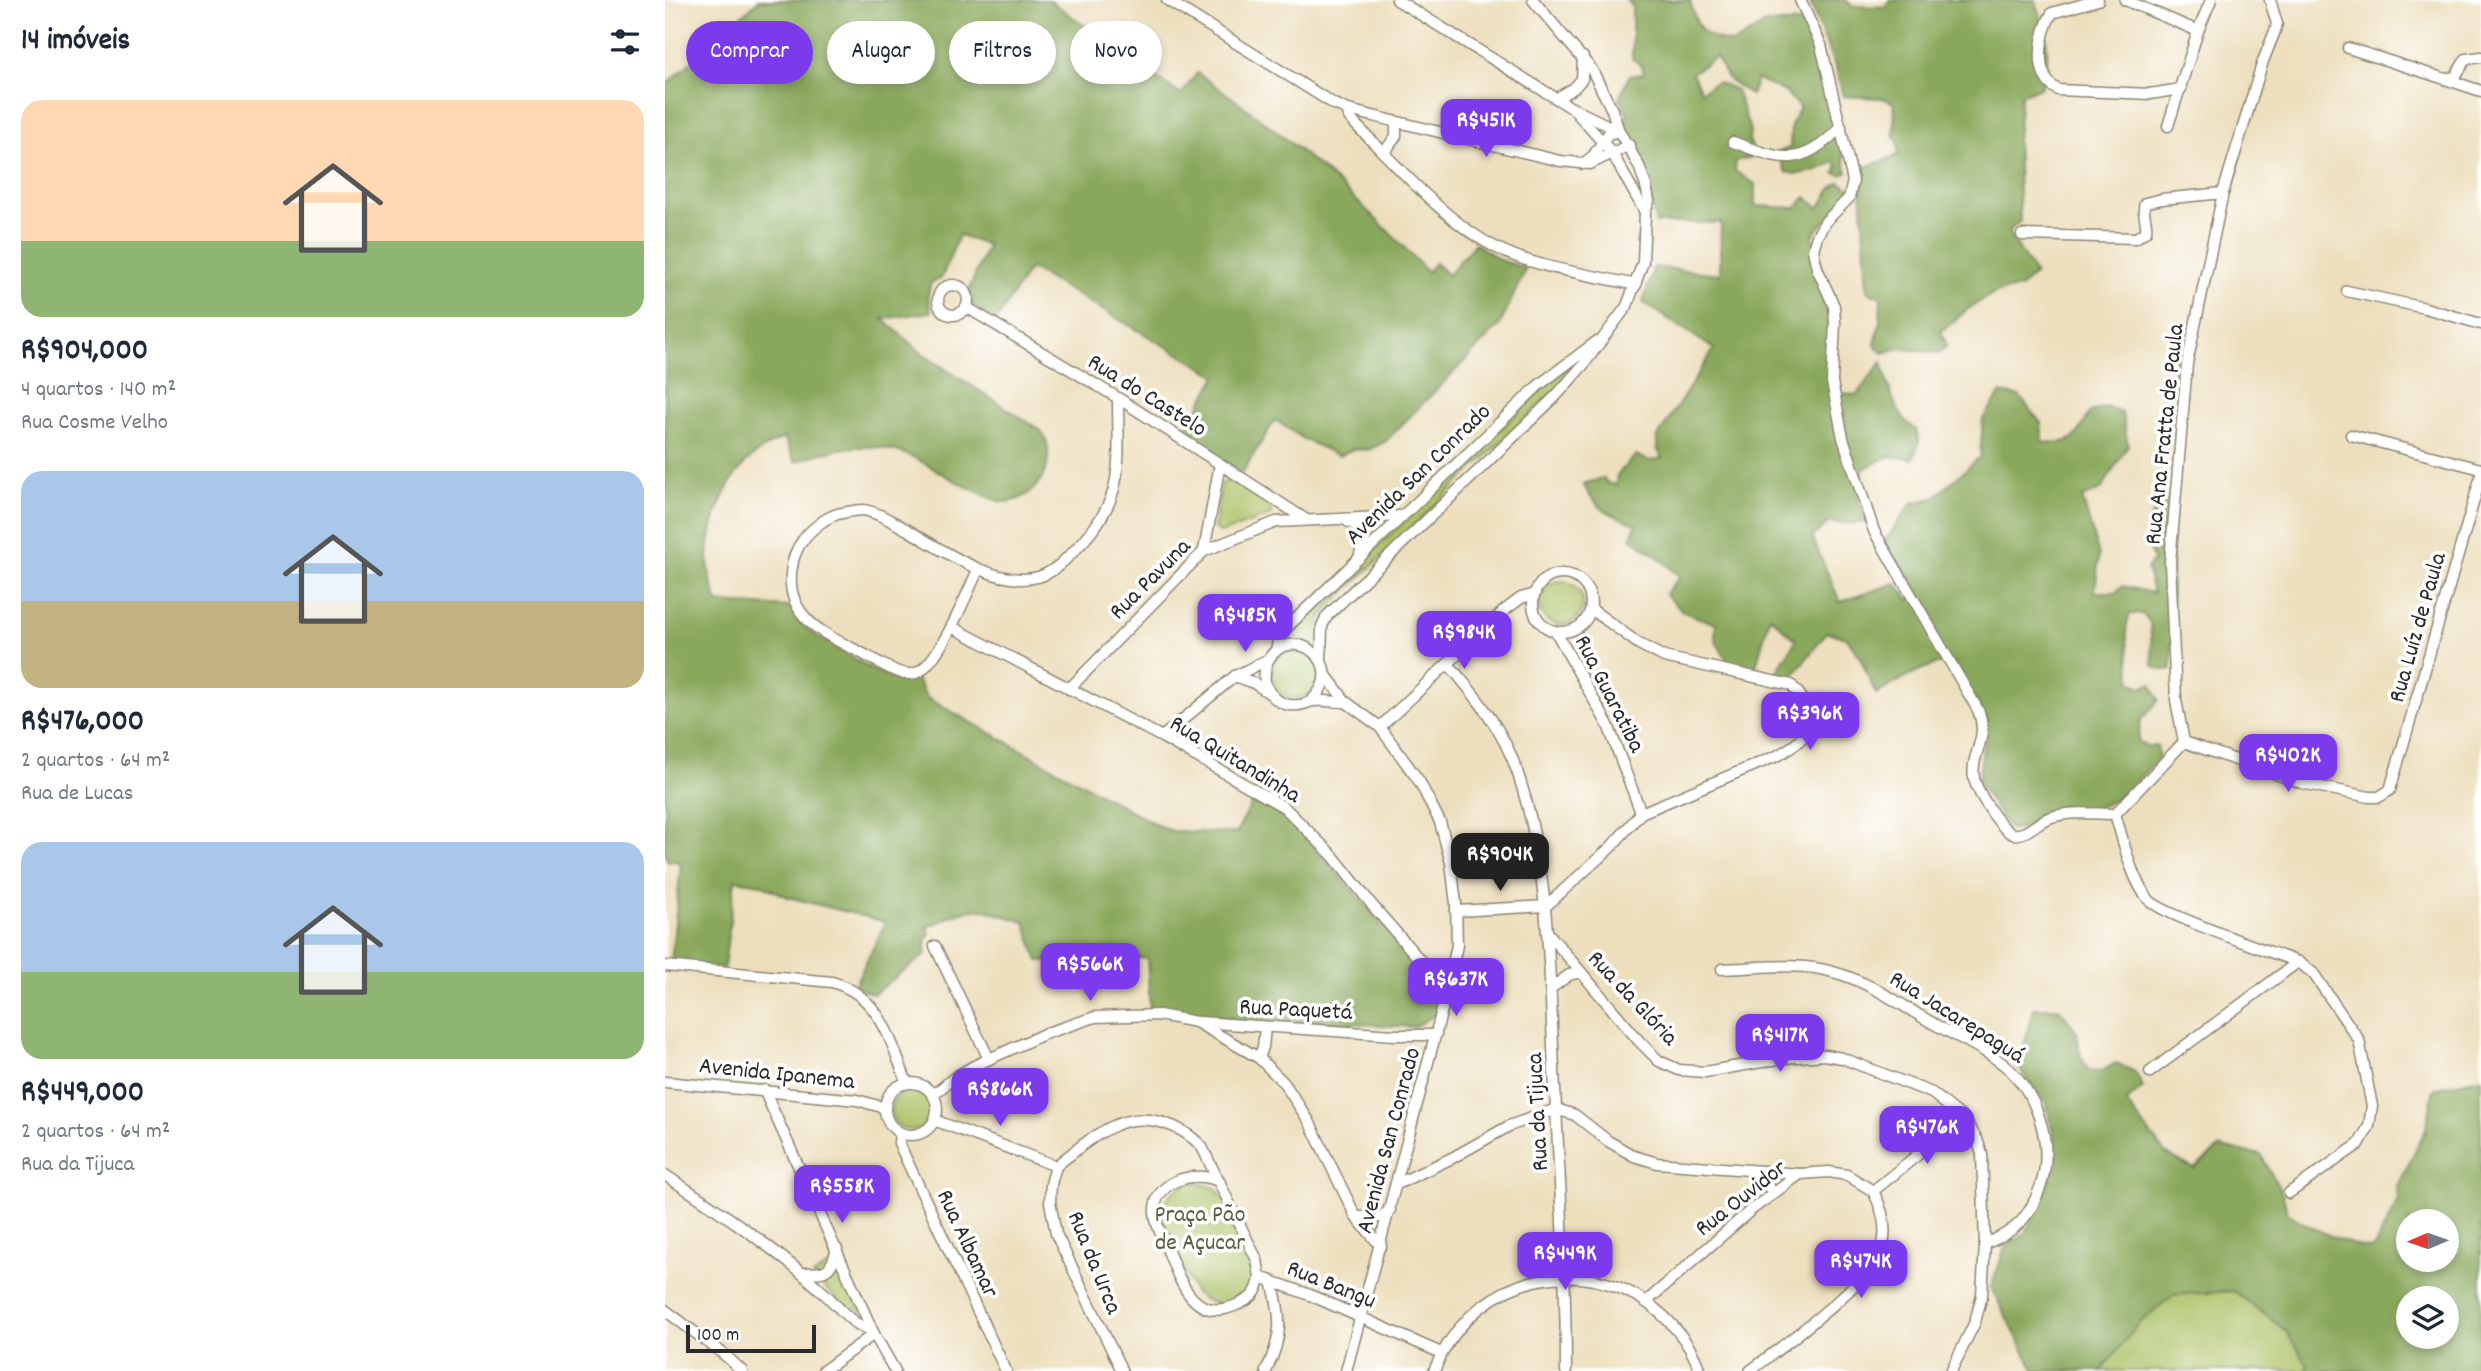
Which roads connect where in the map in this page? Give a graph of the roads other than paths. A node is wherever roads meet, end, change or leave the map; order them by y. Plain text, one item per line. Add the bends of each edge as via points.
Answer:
1 (1167, 0) edge
2 (1397, 0) edge
3 (1533, 0) edge
4 (1800, 0) edge
5 (2098, 0) edge
6 (2125, 0) edge
7 (2211, 0) edge
8 (2270, 0) edge
9 (2198, 32) junction
10 (2348, 48) dead end
11 (1583, 56) junction
12 (2481, 57) edge
13 (1583, 79) junction
14 (2445, 79) junction
15 (1598, 82) junction
16 (2181, 89) junction
17 (2481, 91) edge
18 (1557, 98) junction
19 (1570, 107) junction
20 (1348, 110) junction
21 (1396, 123) junction
22 (1841, 127) junction
23 (2168, 127) dead end
24 (1619, 131) junction
25 (1602, 141) junction
26 (1734, 142) dead end
27 (1629, 145) junction
28 (1384, 153) junction
29 (1612, 153) junction
30 (1582, 164) junction
31 (2223, 193) junction
32 (1645, 212) junction
33 (2022, 235) dead end
34 (1636, 285) junction
35 (2347, 291) dead end
36 (966, 307) dead end
37 (2481, 324) edge
38 (1602, 338) junction
39 (1118, 398) junction
40 (2351, 435) dead end
41 (1220, 464) junction
42 (2481, 470) edge
43 (2481, 475) edge
44 (1401, 516) junction
45 (1305, 519) junction
46 (1343, 519) junction
47 (1204, 551) junction
48 (1359, 557) junction
49 (978, 570) junction
50 (1535, 594) junction
51 (1591, 609) junction
52 (952, 627) junction
53 (1556, 632) junction
54 (1273, 655) junction
55 (1321, 659) junction
56 (1449, 665) junction
57 (1325, 674) junction
58 (1235, 676) junction
59 (1069, 689) junction
60 (1273, 696) junction
61 (1311, 701) junction
62 (1346, 702) junction
63 (1380, 727) junction
64 (1162, 737) junction
65 (2184, 742) junction
66 (1641, 813) junction
67 (2115, 814) junction
68 (1546, 906) junction
69 (1456, 911) junction
70 (1548, 933) junction
71 (935, 946) dead end
72 (2298, 962) junction
73 (665, 966) edge
74 (1722, 969) dead end
75 (1581, 972) junction
76 (1550, 989) junction
77 (1447, 991) junction
78 (1196, 1022) junction
79 (1248, 1026) junction
80 (1265, 1027) junction
81 (1436, 1035) junction
82 (1242, 1048) junction
83 (1259, 1058) junction
84 (989, 1059) junction
85 (2150, 1072) dead end
86 (665, 1082) edge
87 (907, 1083) junction
88 (764, 1090) junction
89 (933, 1096) junction
90 (885, 1108) junction
91 (1556, 1109) junction
92 (1963, 1118) junction
93 (934, 1120) junction
94 (900, 1133) junction
95 (1056, 1166) junction
96 (1764, 1171) junction
97 (1800, 1174) junction
98 (665, 1175) edge
99 (1220, 1182) junction
100 (1397, 1184) junction
101 (1873, 1191) junction
102 (2289, 1193) dead end
103 (1772, 1195) junction
104 (1390, 1210) junction
105 (1356, 1217) junction
106 (1986, 1244) junction
107 (1381, 1246) junction
108 (837, 1250) junction
109 (802, 1273) junction
110 (1260, 1277) junction
111 (1566, 1277) junction
112 (1272, 1281) junction
113 (1646, 1302) junction
114 (665, 1310) edge
115 (1361, 1318) junction
116 (873, 1332) junction
117 (1441, 1353) junction
118 (742, 1371) edge
119 (823, 1371) edge
120 (895, 1371) edge
121 (1006, 1371) edge
122 (1122, 1371) edge
123 (1266, 1371) edge
124 (1346, 1371) edge
125 (1434, 1371) edge
126 (1566, 1371) edge
127 (1700, 1371) edge
128 (1750, 1371) edge
129 (1951, 1371) edge

1 - 20 street
2 - 18 street
3 - 11 street, Avenida San Conrado
4 - 22 street via 1821,45
5 - 16 street via 2052,13 2044,26 2043,71 2050,85 2058,90 2150,94
6 - 9 street
7 - 9 street
8 - 31 street, Rua Ana Fratta de Paula via 2276,31
9 - 16 street
10 - 14 street
11 - 13 street
11 - 15 street, Avenida San Conrado
12 - 14 street via 2466,59 2455,77
13 - 15 street
13 - 18 street
14 - 17 street
15 - 24 street, Avenida San Conrado
16 - 23 street
18 - 19 street
19 - 24 street
19 - 25 street
20 - 21 street
20 - 28 street via 1349,117
21 - 28 street via 1396,136
21 - 30 street
22 - 26 street via 1826,143 1801,156 1775,158
22 - 67 street via 1853,190 1825,222 1814,250 1834,306 1832,382 1841,428 1874,531 1978,710 1983,732 1974,777 2005,832 2025,833 2047,819 2067,814
24 - 25 street
24 - 27 street, Avenida San Conrado
25 - 29 street
25 - 30 street
27 - 29 street
27 - 32 street, Avenida San Conrado via 1646,186 1649,201
28 - 34 street via 1453,219 1495,247 1554,267
29 - 30 street
29 - 32 street
31 - 33 street via 2145,203 2146,231 2136,238
31 - 65 street, Rua Ana Fratta de Paula via 2187,364 2170,562 2176,699
32 - 34 street, Avenida San Conrado via 1643,262
34 - 38 street, Avenida San Conrado via 1621,316
35 - 37 street
36 - 39 street, Rua do Castelo
38 - 44 street, Avenida San Conrado via 1539,385
38 - 55 street, Avenida San Conrado via 1556,396 1327,616 1322,626
39 - 41 street, Rua do Castelo
39 - 49 street via 1116,486 1105,513 1075,550 1056,568 1037,577
40 - 42 street
41 - 45 street, Rua do Castelo
41 - 47 street
43 - 65 street, Rua Luíz de Paula via 2390,790 2369,797 2302,783
44 - 46 street, Rua Pavuna
44 - 48 street, Avenida San Conrado
45 - 46 street, Rua Pavuna
45 - 47 street, Rua Pavuna via 1276,522
46 - 48 street via 1365,534
47 - 59 street, Rua Pavuna
48 - 54 street, Avenida San Conrado via 1279,635
49 - 52 street
49 - 52 street via 862,510 837,514 810,531 792,561 790,584 795,604 809,622 901,673 915,674 927,665
50 - 51 street via 1547,579 1565,574 1588,590
50 - 53 street via 1535,613
50 - 56 street via 1505,610
51 - 53 street via 1576,629
51 - 66 street via 1664,657 1791,685 1802,695 1808,713 1808,726 1799,742 1779,755
52 - 59 street, Rua Quitandinha
53 - 66 street, Rua Guaratiba via 1608,725
54 - 55 street via 1285,646 1305,646
54 - 58 street
54 - 60 street via 1264,678
55 - 57 street
56 - 63 street
56 - 68 street, Rua da Tijuca via 1486,711 1517,770
57 - 61 street via 1319,694
57 - 62 street, Avenida San Conrado
58 - 60 street
58 - 64 street
59 - 64 street, Rua Quitandinha
60 - 61 street via 1291,705
61 - 62 street
62 - 63 street, Avenida San Conrado
63 - 69 street, Avenida San Conrado via 1419,781 1440,822 1451,863
64 - 77 street, Rua Quitandinha via 1284,807 1333,856
65 - 67 street
66 - 68 street
67 - 72 street via 2138,884 2150,902
68 - 69 street
68 - 70 street, Rua da Tijuca
69 - 77 street, Avenida San Conrado via 1457,945
70 - 75 street, Rua da Glória
70 - 76 street, Rua da Tijuca
71 - 84 street
72 - 85 street
72 - 102 street via 2313,973 2359,1040 2372,1106 2369,1126 2359,1144
73 - 87 street via 845,985 870,1002
74 - 106 street, Rua Jacarepaguá via 1810,967 1862,982 1988,1054 2023,1082 2038,1110 2046,1169 2023,1222
75 - 76 street
75 - 92 street, Rua da Glória via 1659,1061 1679,1070 1705,1072 1825,1055 1932,1093
76 - 91 street, Rua da Tijuca
77 - 81 street, Avenida San Conrado
78 - 79 street, Rua Paquetá
78 - 82 street, Rua Paquetá
78 - 84 street, Rua Paquetá via 1159,1015 1095,1017
79 - 80 street, Rua Paquetá
79 - 82 street
80 - 81 street, Rua Paquetá
80 - 83 street
81 - 100 street, Avenida San Conrado
82 - 83 street, Rua Paquetá
83 - 105 street, Rua Paquetá via 1296,1100
84 - 89 street, Rua Paquetá via 955,1077
86 - 88 street, Avenida Ipanema
87 - 89 street via 922,1085
87 - 90 street via 894,1089
88 - 90 street, Avenida Ipanema via 857,1100
88 - 108 street
89 - 93 street
90 - 94 street via 888,1122
91 - 96 street via 1575,1115 1634,1156 1657,1163
91 - 100 street via 1509,1126
91 - 111 street, Rua da Tijuca
92 - 101 street
92 - 106 street, Rua da Glória via 1982,1154
93 - 94 street via 916,1135
93 - 95 street
94 - 121 street, Rua Albamar via 907,1161
95 - 99 street, Rua Bangu via 1115,1125 1151,1120 1192,1136
95 - 122 street, Rua da Urca via 1050,1202 1056,1234
96 - 97 street
96 - 103 street
97 - 101 street, Rua Ouvidor via 1847,1175
97 - 103 street, Rua Ouvidor
98 - 109 street
99 - 110 street, Rua Bangu via 1257,1260
99 - 110 street via 1202,1175 1188,1176 1164,1190 1155,1213 1168,1251 1191,1298 1203,1307 1219,1310 1254,1296
100 - 104 street, Avenida San Conrado
101 - 128 street via 1885,1229 1874,1265
103 - 113 street, Rua Ouvidor
104 - 105 street via 1381,1217
104 - 107 street, Avenida San Conrado
105 - 107 street, Rua Paquetá
106 - 129 street, Rua da Glória via 1975,1322
107 - 115 street, Avenida San Conrado
108 - 109 street via 832,1266 824,1273
108 - 116 street
109 - 116 street via 852,1322
110 - 112 street, Rua Bangu
111 - 113 street via 1604,1282
111 - 117 street via 1530,1282 1481,1305
111 - 126 street, Rua da Tijuca
112 - 115 street, Rua Bangu
112 - 123 street via 1281,1312 1279,1341
113 - 127 street via 1670,1322
114 - 118 street
115 - 117 street, Rua Bangu
115 - 124 street, Avenida San Conrado
116 - 119 street
116 - 120 street
117 - 125 street

